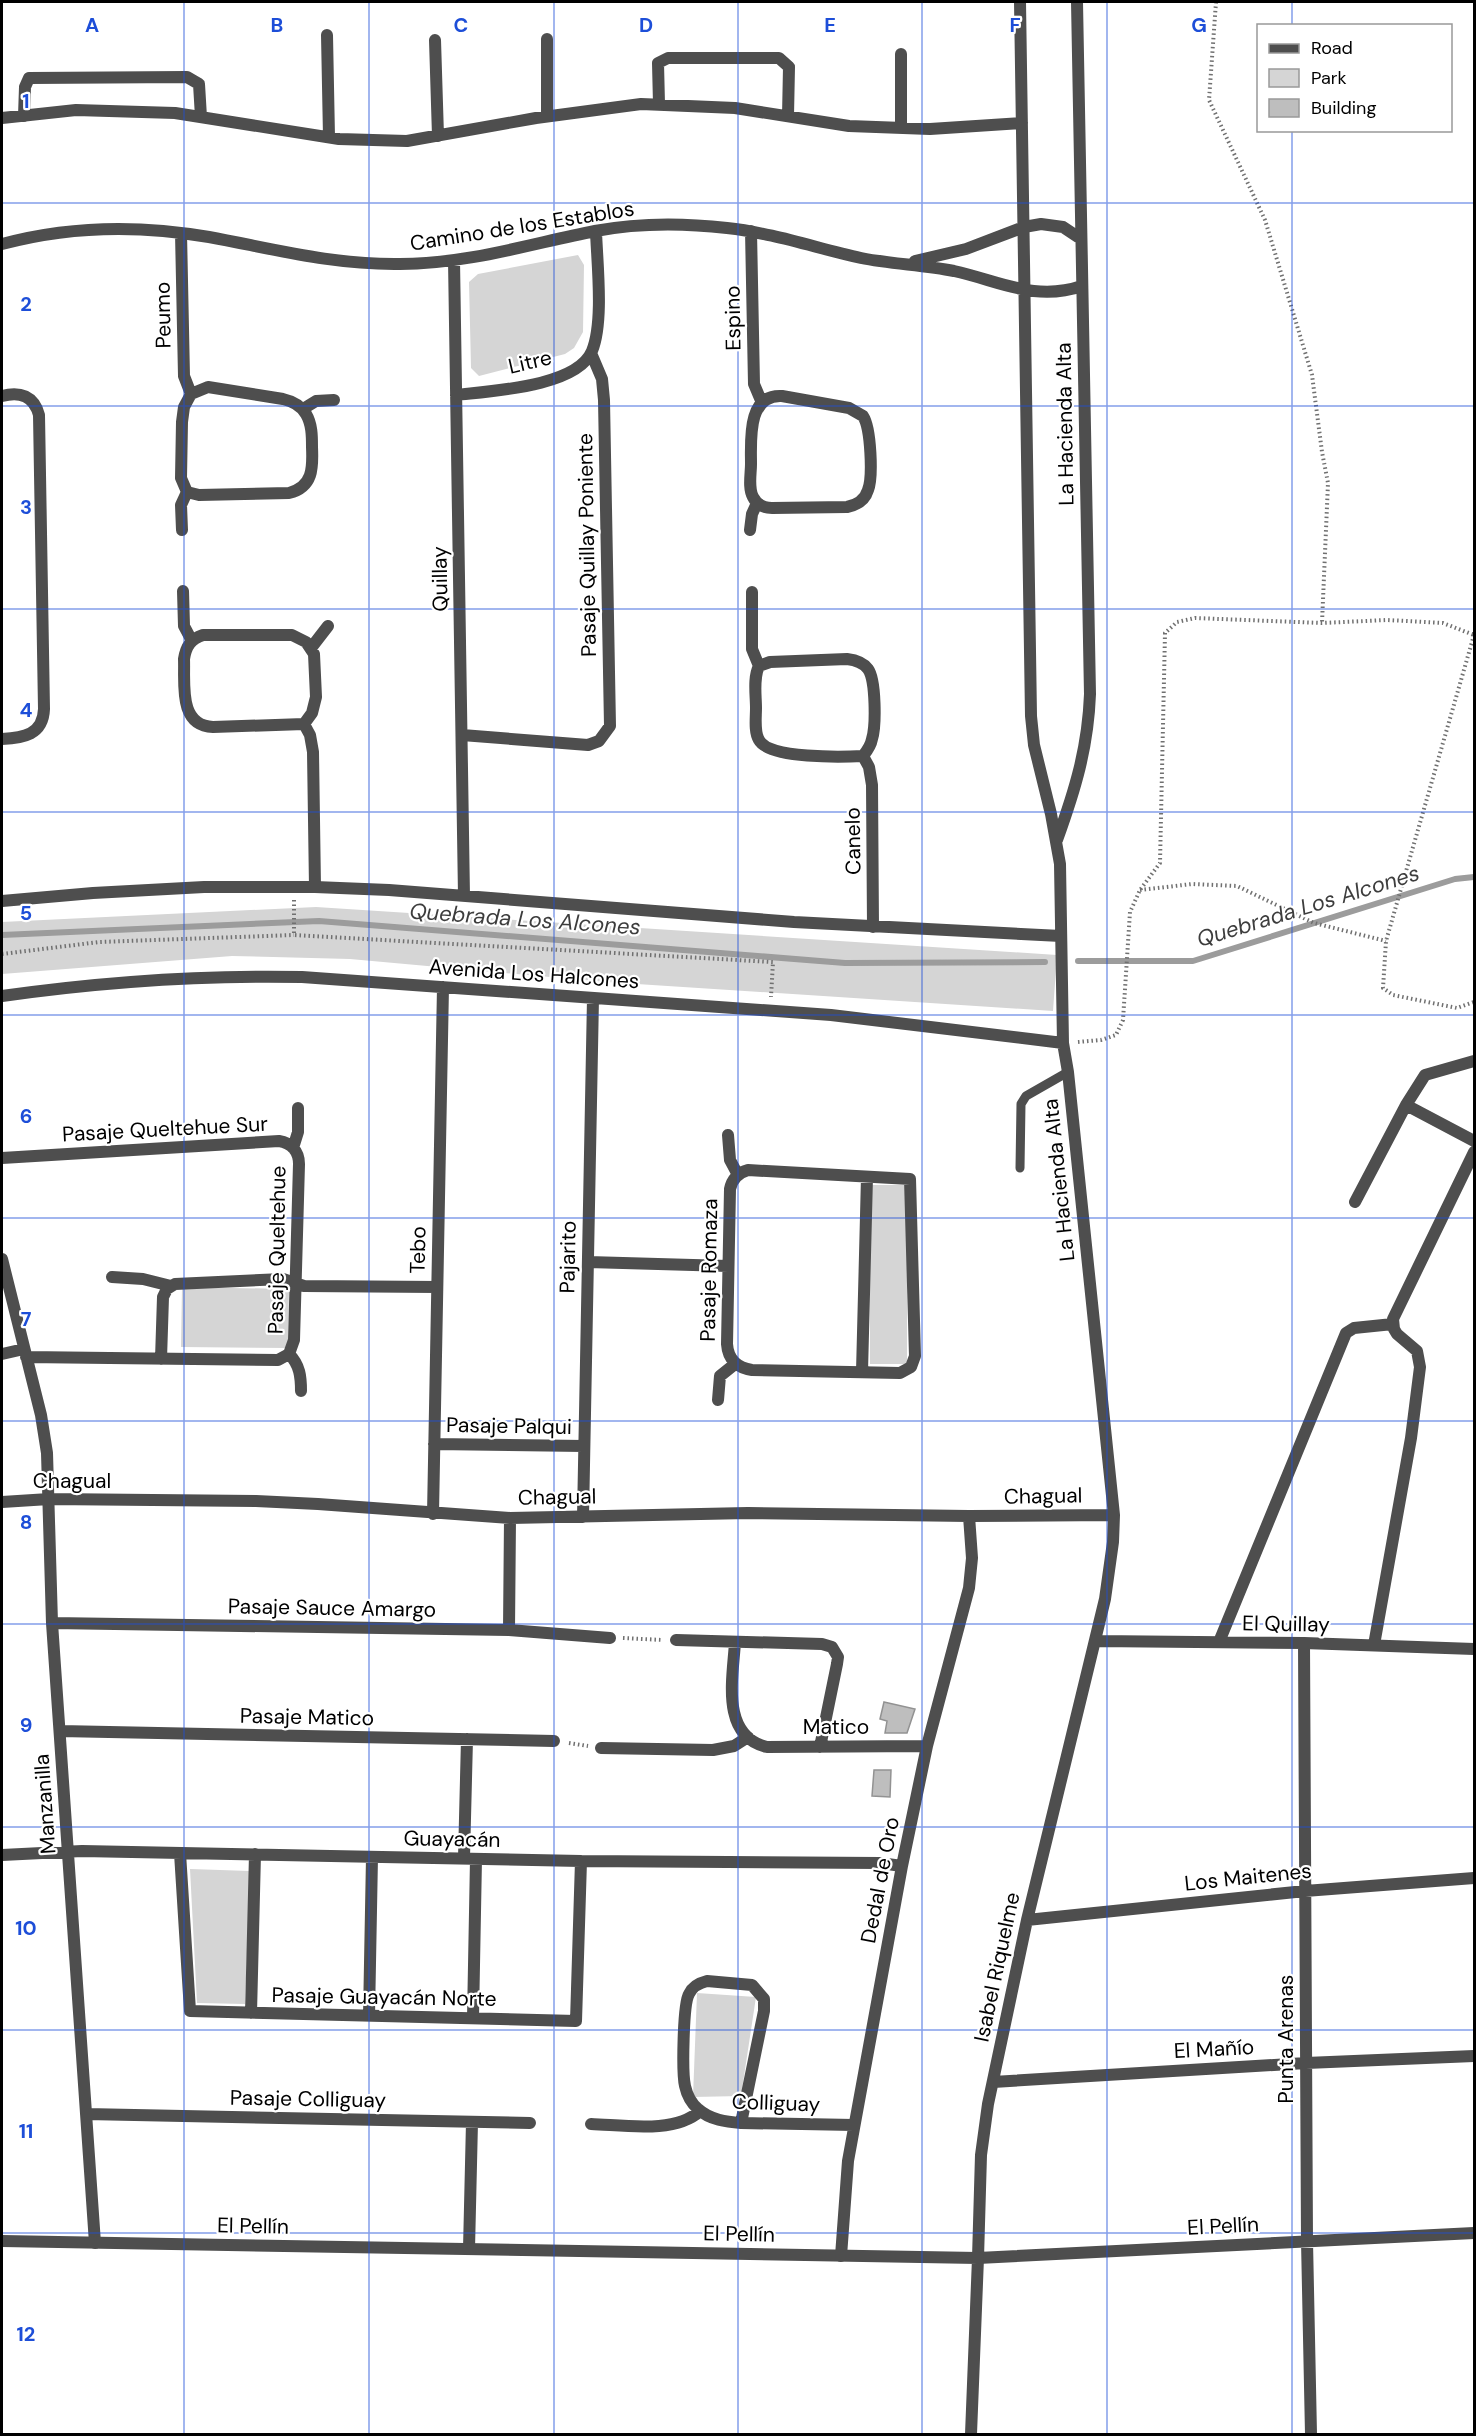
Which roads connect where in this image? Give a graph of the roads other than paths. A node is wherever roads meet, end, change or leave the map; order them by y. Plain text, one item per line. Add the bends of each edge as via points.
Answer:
1 (1020, 2) edge
2 (1077, 2) edge
3 (327, 35) dead end
4 (547, 39) dead end
5 (435, 40) dead end
6 (901, 54) dead end
7 (659, 104) junction
8 (24, 116) junction
9 (547, 116) junction
10 (788, 116) junction
11 (201, 117) junction
12 (2, 118) edge
13 (1022, 123) junction
14 (901, 128) junction
15 (438, 136) junction
16 (329, 137) junction
17 (1024, 227) junction
18 (596, 231) junction
19 (752, 231) junction
20 (181, 233) junction
21 (1081, 239) junction
22 (2, 244) edge
23 (454, 260) junction
24 (905, 263) junction
25 (1082, 286) junction
26 (1025, 290) junction
27 (591, 353) junction
28 (191, 394) junction
29 (456, 395) junction
30 (2, 396) edge
31 (334, 400) dead end
32 (762, 403) junction
33 (303, 410) junction
34 (187, 492) junction
35 (757, 503) junction
36 (182, 530) dead end
37 (750, 530) dead end
38 (183, 591) dead end
39 (752, 592) dead end
40 (328, 626) dead end
41 (192, 641) junction
42 (310, 648) junction
43 (759, 666) junction
44 (304, 724) junction
45 (462, 735) junction
46 (2, 739) edge
47 (863, 756) junction
48 (1057, 841) junction
49 (315, 887) junction
50 (464, 896) junction
51 (2, 901) edge
52 (873, 927) junction
53 (1061, 936) junction
54 (442, 987) junction
55 (2, 996) edge
56 (593, 998) junction
57 (1063, 1042) junction
58 (1474, 1061) edge
59 (1068, 1072) junction
60 (1406, 1105) junction
61 (298, 1108) dead end
62 (728, 1135) dead end
63 (1474, 1141) edge
64 (293, 1148) junction
65 (1474, 1152) edge
66 (2, 1158) edge
67 (1020, 1168) dead end
68 (738, 1175) junction
69 (867, 1177) junction
70 (1355, 1202) dead end
71 (2, 1259) edge
72 (588, 1262) junction
73 (728, 1266) junction
74 (112, 1277) dead end
75 (295, 1283) junction
76 (171, 1286) junction
77 (437, 1287) junction
78 (1393, 1324) junction
79 (25, 1353) junction
80 (2, 1354) edge
81 (290, 1354) junction
82 (161, 1359) junction
83 (735, 1364) junction
84 (862, 1372) junction
85 (301, 1391) dead end
86 (718, 1400) dead end
87 (434, 1444) junction
88 (584, 1446) junction
89 (49, 1499) junction
90 (2, 1502) edge
91 (433, 1514) junction
92 (1114, 1515) junction
93 (583, 1516) junction
94 (969, 1516) junction
95 (510, 1518) junction
96 (52, 1623) junction
97 (509, 1630) junction
98 (610, 1638) road end
99 (676, 1640) road end
100 (735, 1641) junction
101 (1096, 1641) junction
102 (1219, 1642) junction
103 (1304, 1643) junction
104 (1374, 1645) junction
105 (1474, 1649) edge
106 (60, 1731) junction
107 (748, 1737) junction
108 (467, 1739) junction
109 (554, 1741) road end
110 (927, 1746) junction
111 (820, 1747) junction
112 (601, 1748) road end
113 (68, 1851) junction
114 (180, 1853) junction
115 (255, 1854) junction
116 (2, 1855) edge
117 (372, 1857) junction
118 (470, 1858) junction
119 (581, 1861) junction
120 (902, 1866) junction
121 (1474, 1878) edge
122 (1305, 1891) junction
123 (1027, 1920) junction
124 (251, 2013) junction
125 (369, 2016) junction
126 (473, 2018) junction
127 (1474, 2056) edge
128 (1306, 2063) junction
129 (993, 2082) junction
130 (700, 2111) junction
131 (86, 2114) junction
132 (472, 2122) junction
133 (530, 2123) dead end
134 (741, 2123) junction
135 (591, 2124) dead end
136 (854, 2125) junction
137 (1474, 2232) edge
138 (2, 2241) edge
139 (1307, 2241) junction
140 (95, 2243) junction
141 (469, 2249) junction
142 (841, 2256) junction
143 (978, 2258) junction
144 (971, 2434) edge
145 (1311, 2434) edge

1 - 13 street, La Hacienda Alta
2 - 21 street, La Hacienda Alta
3 - 16 street
4 - 9 street
5 - 15 street
6 - 14 street
7 - 9 street
7 - 10 street via 735,108
7 - 10 street via 658,63 668,58 779,58 789,67
8 - 11 street via 76,110
8 - 11 street via 29,78 187,77 199,84
8 - 12 street
9 - 15 street
10 - 14 street via 849,126
11 - 16 street
13 - 14 street
13 - 17 street, La Hacienda Alta
15 - 16 street via 407,141
17 - 21 street, Camino de los Establos via 1063,227
17 - 24 street, Camino de los Establos via 966,249
17 - 26 street, La Hacienda Alta
18 - 19 street, Camino de los Establos via 668,225
18 - 23 street, Camino de los Establos
18 - 27 street via 598,325
19 - 24 street, Camino de los Establos via 863,258
19 - 32 street, Espino via 754,384
20 - 22 street, Camino de los Establos via 82,230
20 - 23 street, Camino de los Establos via 344,262 401,264
20 - 28 street, Peumo via 183,376
21 - 25 street, La Hacienda Alta
23 - 29 street, Quillay
24 - 26 street, Camino de los Establos
25 - 26 street, Camino de los Establos via 1064,292
25 - 48 street, La Hacienda Alta via 1089,723 1076,788
26 - 48 street, La Hacienda Alta via 1030,716
27 - 29 street, Litre via 558,378
27 - 45 street, Pasaje Quillay Poniente via 602,379 604,400 610,719 604,737 588,745
28 - 33 street via 215,387 283,399
28 - 34 street via 182,422 181,478
29 - 45 street, Quillay
30 - 46 street via 14,393 28,397 39,415 44,709 38,728 27,736
31 - 33 street via 316,401
32 - 35 street via 750,435 751,493
32 - 35 street via 782,396 859,412 868,426 870,483 863,499 847,507 772,508
33 - 34 street via 310,423 312,464 310,477 302,488 289,493
34 - 36 street via 181,505
35 - 37 street
38 - 41 street via 184,626
39 - 43 street via 752,649
40 - 42 street
41 - 42 street via 203,635 292,635
41 - 44 street via 184,658 186,702 194,720 206,727
42 - 44 street via 315,662 315,705
43 - 47 street via 756,689 760,743 799,754
43 - 47 street via 770,662 847,659 866,666 873,684 874,731
44 - 49 street via 313,752
45 - 50 street, Quillay
47 - 52 street, Canelo via 872,785
48 - 53 street, La Hacienda Alta
49 - 50 street
49 - 51 street via 149,889
50 - 52 street
52 - 53 street
53 - 57 street, La Hacienda Alta
54 - 55 street, Avenida Los Halcones via 234,976 92,985
54 - 56 street, Avenida Los Halcones
54 - 77 street, Tebo
56 - 57 street, Avenida Los Halcones via 891,1021
56 - 72 street, Pajarito
57 - 59 street, La Hacienda Alta
58 - 60 street via 1425,1075
59 - 67 lane via 1026,1096 1021,1104
59 - 92 street, La Hacienda Alta
60 - 63 street
60 - 70 street
61 - 64 street, Pasaje Queltehue
62 - 68 street, Pasaje Romaza via 730,1160
64 - 66 street, Pasaje Queltehue Sur via 279,1141
64 - 75 street, Pasaje Queltehue via 299,1158
65 - 78 street
68 - 69 street via 748,1170
68 - 73 street, Pasaje Romaza via 730,1189
69 - 84 street
69 - 84 street via 910,1179 915,1356 911,1367 900,1373
71 - 79 street, Manzanilla
72 - 73 street
72 - 88 street, Pajarito
73 - 83 street, Pasaje Romaza via 727,1351
74 - 76 street
75 - 76 street via 282,1280
75 - 77 street
75 - 81 street, Pasaje Queltehue via 294,1345
76 - 82 street via 163,1297
77 - 87 street, Tebo
78 - 102 street via 1346,1332
78 - 104 street via 1397,1334 1417,1351 1420,1367
79 - 80 street
79 - 82 street
79 - 89 street, Manzanilla via 44,1434
81 - 82 street via 278,1360
81 - 85 street, Pasaje Queltehue via 300,1372
83 - 84 street via 752,1370
83 - 86 street, Pasaje Romaza via 720,1376
87 - 88 street, Pasaje Palqui
87 - 91 street, Tebo
88 - 93 street, Pajarito
89 - 90 street, Chagual
89 - 91 street, Chagual via 318,1504
89 - 96 street, Manzanilla
91 - 95 street, Chagual
92 - 94 street, Chagual
92 - 101 street, Isabel Riquelme via 1111,1565
93 - 94 street, Chagual
93 - 95 street, Chagual
94 - 110 street, Dedal de Oro via 969,1588
95 - 97 street
96 - 97 street, Pasaje Sauce Amargo
96 - 106 street, Manzanilla
97 - 98 street, Pasaje Sauce Amargo
99 - 100 street
100 - 107 street via 734,1716
100 - 111 street via 822,1644 836,1651 837,1664
101 - 102 street, El Quillay
101 - 123 street, Isabel Riquelme
102 - 103 street, El Quillay
103 - 104 street, El Quillay
103 - 122 street, Punta Arenas
104 - 105 street, El Quillay
106 - 108 street, Pasaje Matico
106 - 113 street, Manzanilla
107 - 111 street, Matico via 767,1747
107 - 112 street via 724,1749
108 - 109 street, Pasaje Matico
108 - 118 street
110 - 111 street, Matico
110 - 120 street, Dedal de Oro
113 - 114 street, Guayacán
113 - 116 street, Guayacán
113 - 131 street, Manzanilla
114 - 115 street, Guayacán
114 - 124 street, Pasaje Guayacán Norte via 190,2011
115 - 117 street, Guayacán
115 - 124 street
117 - 118 street, Guayacán
117 - 125 street
118 - 119 street, Guayacán
118 - 126 street
119 - 120 street, Guayacán
119 - 126 street, Pasaje Guayacán Norte via 576,2021
120 - 136 street, Dedal de Oro
121 - 122 street, Los Maitenes
122 - 123 street, Los Maitenes
122 - 128 street, Punta Arenas
123 - 129 street, Isabel Riquelme
124 - 125 street, Pasaje Guayacán Norte
125 - 126 street, Pasaje Guayacán Norte
127 - 128 street, El Mañío
128 - 129 street, El Mañío
128 - 139 street, Punta Arenas
129 - 143 street, Isabel Riquelme via 981,2156
130 - 134 street, Colliguay
130 - 134 street via 688,2096 684,2081 689,1992 707,1981 752,1985 761,1993 765,2005
130 - 135 street via 677,2124
131 - 132 street, Pasaje Colliguay
131 - 140 street, Manzanilla
132 - 133 street, Pasaje Colliguay
132 - 141 street
134 - 136 street, Colliguay
136 - 142 street, Dedal de Oro
137 - 139 street, El Pellín
138 - 140 street, El Pellín
139 - 143 street, El Pellín
139 - 145 street, Punta Arenas
140 - 141 street, El Pellín
141 - 142 street, El Pellín
142 - 143 street, El Pellín
143 - 144 street, Isabel Riquelme

